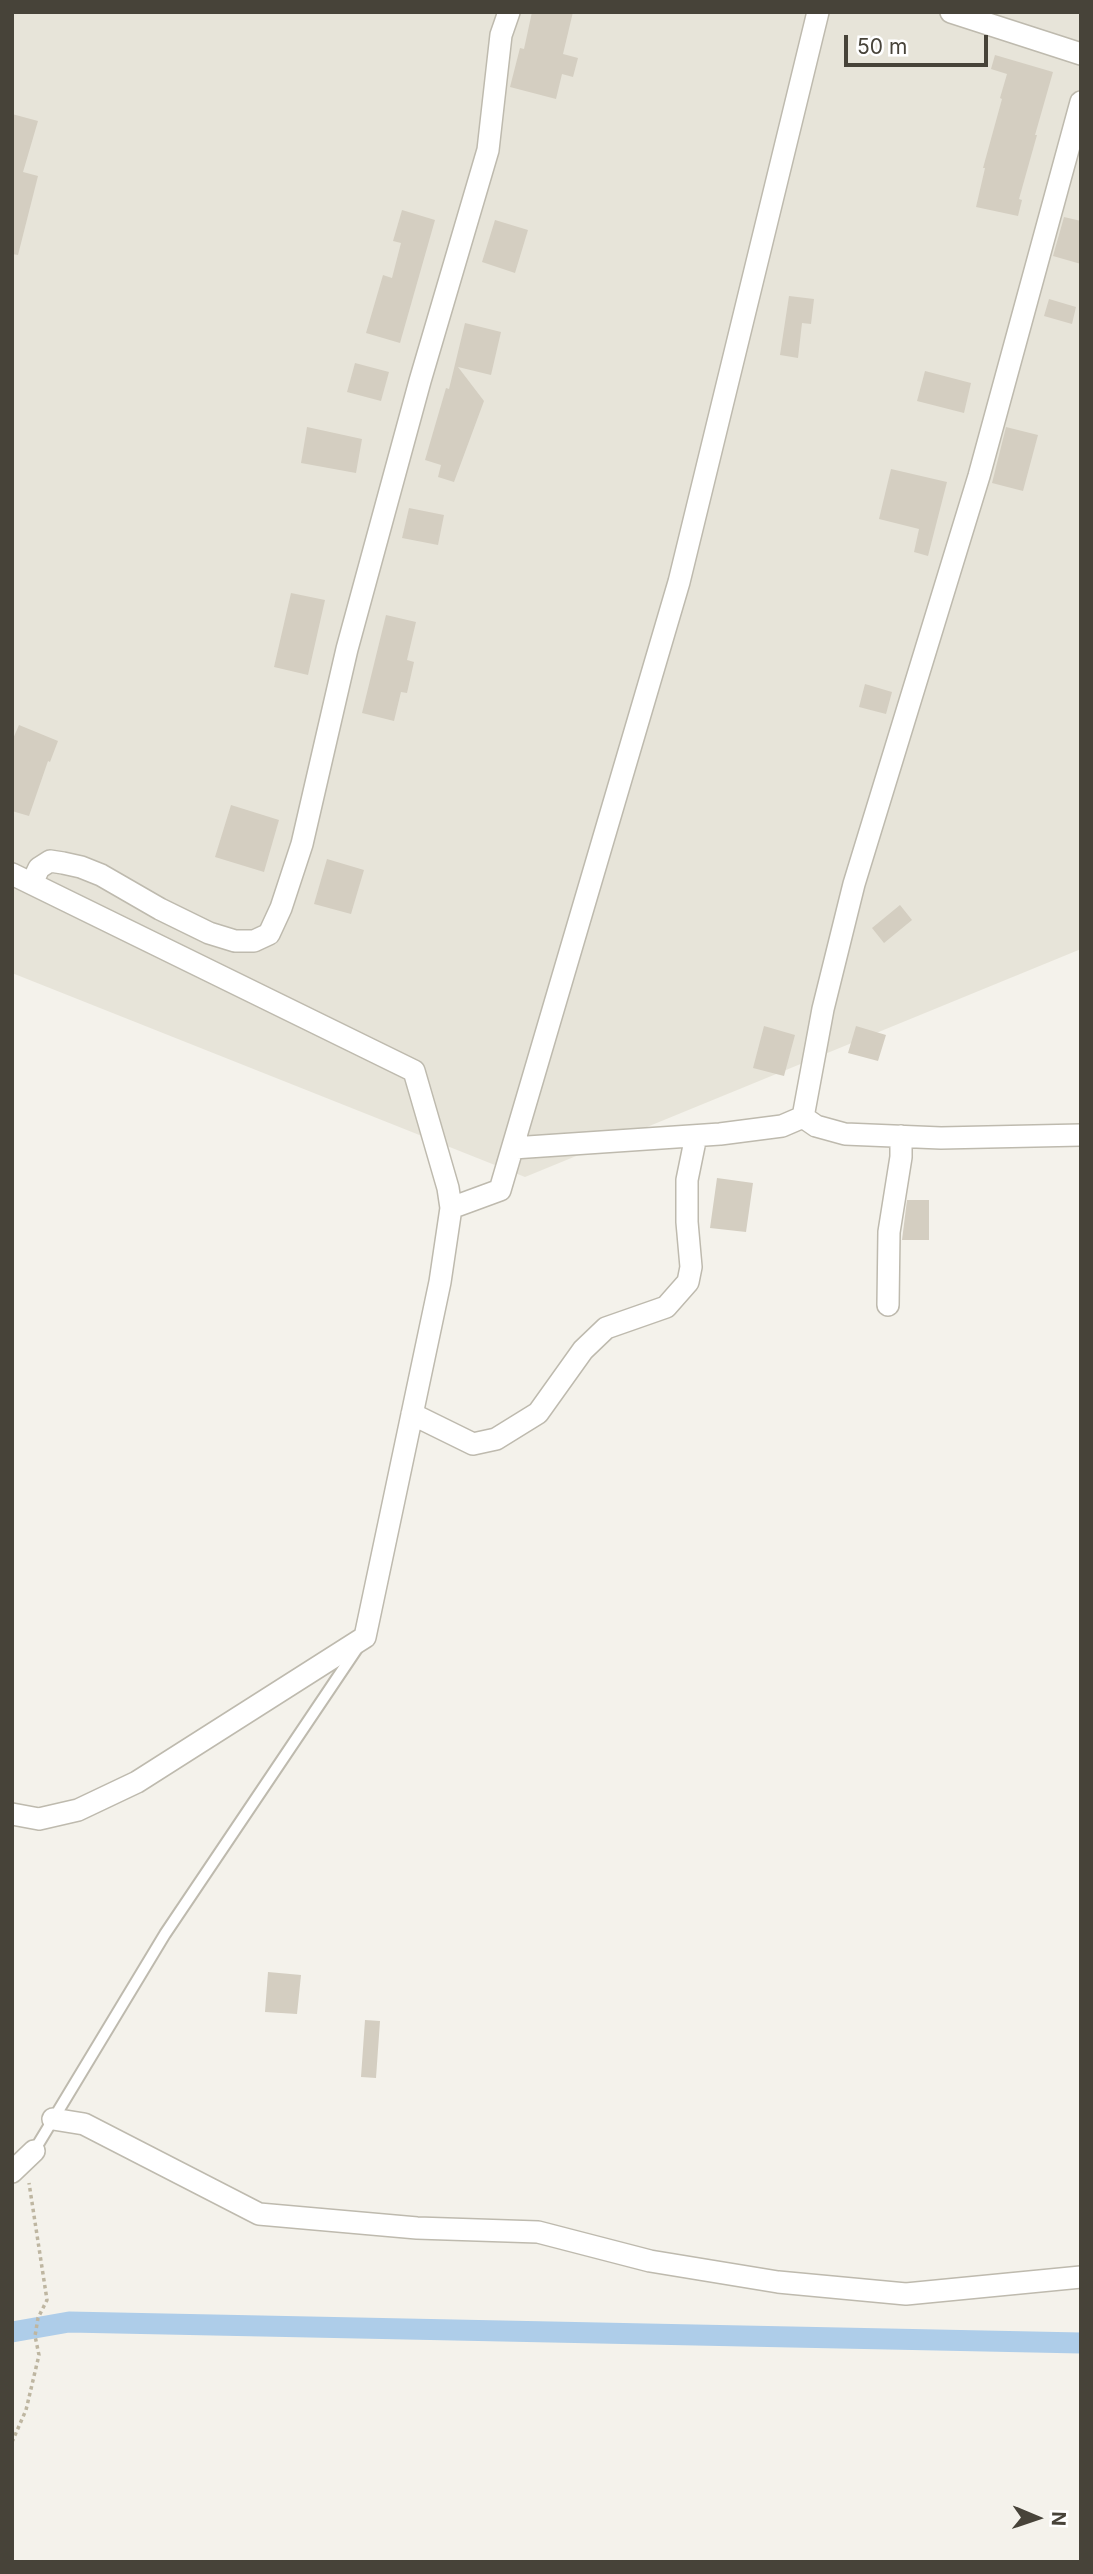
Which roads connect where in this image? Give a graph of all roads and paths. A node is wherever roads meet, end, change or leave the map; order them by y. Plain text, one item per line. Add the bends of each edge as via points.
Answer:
1 (509, 12) edge
2 (818, 12) edge
3 (951, 12) edge
4 (1081, 54) edge
5 (1081, 102) edge
6 (12, 874) edge
7 (32, 883) junction
8 (803, 1117) junction
9 (1081, 1135) edge
10 (696, 1136) junction
11 (901, 1136) junction
12 (513, 1147) junction
13 (451, 1208) junction
14 (888, 1305) dead end
15 (412, 1415) junction
16 (365, 1637) junction
17 (12, 1814) edge
18 (52, 2119) junction
19 (33, 2151) junction
20 (12, 2172) edge
21 (1081, 2277) edge
22 (12, 2442) edge

1 - 7 street via 501,35 488,150 346,649 302,844 269,934 254,941 235,941 209,933 102,875 63,863 50,861 39,868
2 - 12 street via 679,582
3 - 4 street
5 - 8 street via 979,476 854,884 823,1009
6 - 7 street
7 - 13 street via 414,1072
8 - 10 street via 782,1126
8 - 11 street via 845,1134
9 - 11 street
10 - 12 street
10 - 15 street via 687,1180 691,1268 688,1282 666,1307 606,1328 583,1349 538,1413 496,1439 473,1444
11 - 14 street via 888,1232
12 - 13 street via 500,1190
13 - 15 street
15 - 16 street
16 - 17 street via 137,1782 78,1810 39,1819
16 - 18 lane via 165,1934
18 - 19 lane
18 - 21 street via 84,2124 259,2214 417,2228 538,2232 650,2261 778,2282 906,2294
19 - 20 street
19 - 22 path via 29,2173 47,2300 38,2318 39,2355 26,2410

